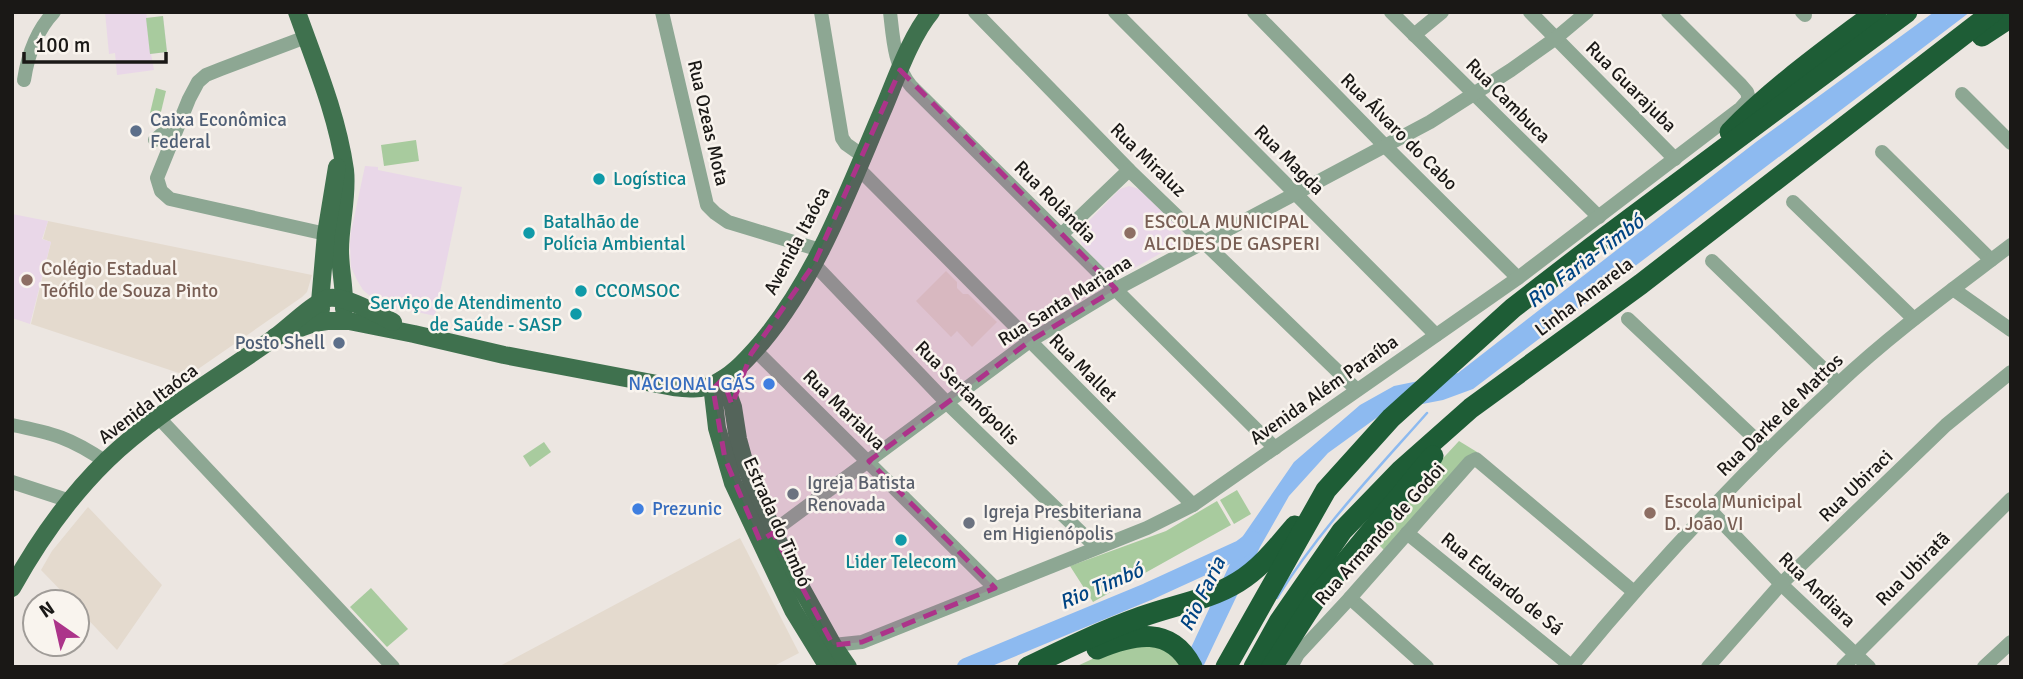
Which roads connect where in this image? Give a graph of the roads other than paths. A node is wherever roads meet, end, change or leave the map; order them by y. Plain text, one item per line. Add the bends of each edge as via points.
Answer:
1 (54, 12) edge
2 (297, 12) edge
3 (662, 12) edge
4 (821, 12) edge
5 (890, 12) edge
6 (931, 12) edge
7 (975, 12) edge
8 (1115, 12) edge
9 (1254, 12) edge
10 (1391, 12) edge
11 (1441, 12) edge
12 (1530, 12) edge
13 (1587, 12) edge
14 (1668, 12) edge
15 (1876, 12) edge
16 (1907, 12) edge
17 (1993, 12) edge
18 (2011, 17) edge
19 (1414, 34) junction
20 (306, 37) junction
21 (1556, 38) junction
22 (900, 70) junction
23 (24, 79) dead end
24 (1962, 94) dead end
25 (1474, 95) junction
26 (181, 117) junction
27 (155, 140) dead end
28 (2011, 143) edge
29 (1385, 146) junction
30 (1882, 152) dead end
31 (340, 153) junction
32 (861, 162) junction
33 (1682, 166) junction
34 (1129, 170) junction
35 (1295, 194) junction
36 (1793, 202) dead end
37 (1599, 217) junction
38 (326, 234) junction
39 (1061, 235) junction
40 (1205, 242) junction
41 (2011, 245) edge
42 (817, 257) junction
43 (1991, 260) junction
44 (1712, 261) dead end
45 (1518, 278) junction
46 (1641, 284) junction
47 (1116, 289) junction
48 (1953, 289) junction
49 (344, 299) junction
50 (320, 302) junction
51 (1628, 319) dead end
52 (1914, 319) junction
53 (334, 321) junction
54 (2011, 330) edge
55 (414, 334) junction
56 (1436, 335) junction
57 (275, 337) junction
58 (1030, 341) junction
59 (753, 352) junction
60 (2011, 372) edge
61 (718, 382) junction
62 (1838, 383) junction
63 (673, 387) junction
64 (1357, 390) junction
65 (947, 403) junction
66 (733, 407) junction
67 (1471, 408) junction
68 (715, 413) junction
69 (159, 418) junction
70 (12, 425) edge
71 (1276, 449) junction
72 (1767, 450) junction
73 (869, 461) junction
74 (106, 462) junction
75 (12, 482) edge
76 (1326, 490) junction
77 (2011, 499) edge
78 (69, 501) junction
79 (1193, 505) junction
80 (1710, 510) junction
81 (1407, 533) junction
82 (767, 537) junction
83 (1096, 547) junction
84 (1781, 584) junction
85 (12, 588) edge
86 (995, 588) junction
87 (1634, 592) junction
88 (1350, 598) junction
89 (862, 642) junction
90 (2011, 642) edge
91 (1855, 653) junction
92 (837, 660) edge
93 (385, 664) edge
94 (1571, 666) edge
95 (1028, 667) edge
96 (1060, 667) edge
97 (1192, 667) edge
98 (1227, 667) edge
99 (1254, 667) edge
100 (1272, 667) edge
101 (1291, 667) edge
102 (1427, 667) edge
103 (1708, 667) edge
104 (1843, 667) edge
105 (1870, 667) edge
106 (1984, 667) edge

1 - 23 street via 38,32
2 - 20 main road
3 - 42 street, Rua Ozeas Mota via 710,210 728,222
4 - 32 street, Rua Mallet via 842,138
5 - 22 street
6 - 22 main road, Avenida Itaóca
7 - 34 street, Rua Miraluz
8 - 35 street, Rua Magda
9 - 29 street, Rua Álvaro do Cabo
10 - 19 street, Rua Cambuca
11 - 19 street
12 - 21 street, Rua Guarajuba
13 - 21 street, Rua Santa Mariana
14 - 33 street, Avenida Além Paraíba via 1749,96
15 - 33 highway
16 - 33 highway, Linha Amarela via 1750,130
17 - 46 highway, Linha Amarela
18 - 46 highway via 1774,197
19 - 25 street, Rua Cambuca
20 - 26 street via 206,75 195,86
20 - 31 main road via 321,73
21 - 25 street, Rua Santa Mariana
21 - 33 street, Rua Guarajuba
22 - 32 main road, Avenida Itaóca
22 - 39 street, Rua Rolândia
24 - 28 street
25 - 29 street, Rua Santa Mariana
25 - 37 street, Rua Cambuca
26 - 27 street
26 - 38 street via 157,178 167,197
29 - 35 street, Rua Santa Mariana
29 - 45 street, Rua Álvaro do Cabo
30 - 43 street
31 - 38 main road
31 - 49 main road via 345,181 340,251
32 - 42 main road, Avenida Itaóca
32 - 58 street, Rua Mallet
33 - 37 street, Avenida Além Paraíba
33 - 76 highway, Linha Amarela via 1391,418
34 - 39 street
34 - 40 street, Rua Miraluz
35 - 40 street, Rua Santa Mariana
35 - 56 street, Rua Magda
36 - 52 street
37 - 45 street, Avenida Além Paraíba
38 - 50 main road
39 - 47 street, Rua Rolândia
40 - 47 street, Rua Santa Mariana
40 - 64 street, Rua Miraluz
41 - 43 street, Rua Darke de Mattos
42 - 59 main road, Avenida Itaóca
42 - 65 street, Rua Sertanópolis
43 - 48 street, Rua Darke de Mattos
44 - 62 street
45 - 56 street, Avenida Além Paraíba
46 - 67 highway, Linha Amarela
47 - 58 street, Rua Santa Mariana
47 - 71 street, Rua Rolândia
48 - 52 street, Rua Darke de Mattos
48 - 54 street
49 - 50 main road
49 - 53 main road
49 - 55 main road, Avenida Itaóca
50 - 53 main road
50 - 57 main road, Avenida Itaóca
51 - 72 street
52 - 62 street, Rua Darke de Mattos
53 - 55 main road, Avenida Itaóca
53 - 57 main road, Avenida Itaóca via 313,323
55 - 63 main road, Avenida Itaóca
56 - 64 street, Avenida Além Paraíba
57 - 69 main road, Avenida Itaóca
58 - 65 street, Rua Santa Mariana
58 - 79 street, Rua Mallet
59 - 61 main road, Avenida Itaóca
59 - 66 main road
59 - 73 street, Rua Marialva
60 - 84 street, Rua Ubiraci via 1946,425
61 - 63 main road, Avenida Itaóca via 701,388
61 - 66 main road, Estrada do Timbó
61 - 68 main road, Estrada do Timbó
62 - 72 street, Rua Darke de Mattos
63 - 68 main road via 701,397
64 - 71 street, Avenida Além Paraíba
65 - 73 street, Rua Santa Mariana
65 - 83 street, Rua Sertanópolis
66 - 82 main road, Estrada do Timbó
67 - 99 highway, Linha Amarela via 1342,531
67 - 100 highway via 1319,594
68 - 82 main road, Estrada do Timbó via 733,484
69 - 74 main road, Avenida Itaóca
69 - 93 street
70 - 74 street via 69,439
71 - 79 street, Avenida Além Paraíba
72 - 80 street, Rua Darke de Mattos
73 - 82 street, Rua Santa Mariana
73 - 86 street, Rua Marialva
74 - 78 main road, Avenida Itaóca
75 - 78 street
76 - 95 highway via 1268,558 1238,582 1107,630
76 - 98 highway, Linha Amarela
77 - 91 street, Rua Ubiratã
78 - 85 main road, Avenida Itaóca
79 - 83 street, Avenida Além Paraíba
80 - 84 street, Rua Andiara
80 - 87 street, Rua Darke de Mattos
81 - 87 street, Rua Armando de Godoi via 1476,459
81 - 88 street, Rua Armando de Godoi
81 - 94 street, Rua Eduardo de Sá
82 - 92 main road, Estrada do Timbó via 793,610
83 - 86 street, Avenida Além Paraíba
84 - 91 street, Rua Andiara
84 - 103 street, Rua Ubiraci
86 - 89 street, Avenida Além Paraíba
87 - 94 street, Rua Darke de Mattos
88 - 101 street, Rua Armando de Godoi
88 - 102 street
89 - 92 street
89 - 92 street, Avenida Além Paraíba
90 - 106 street
91 - 104 street, Rua Ubiratã
91 - 105 street, Rua Andiara
96 - 97 highway via 1099,648 1145,636 1175,644

